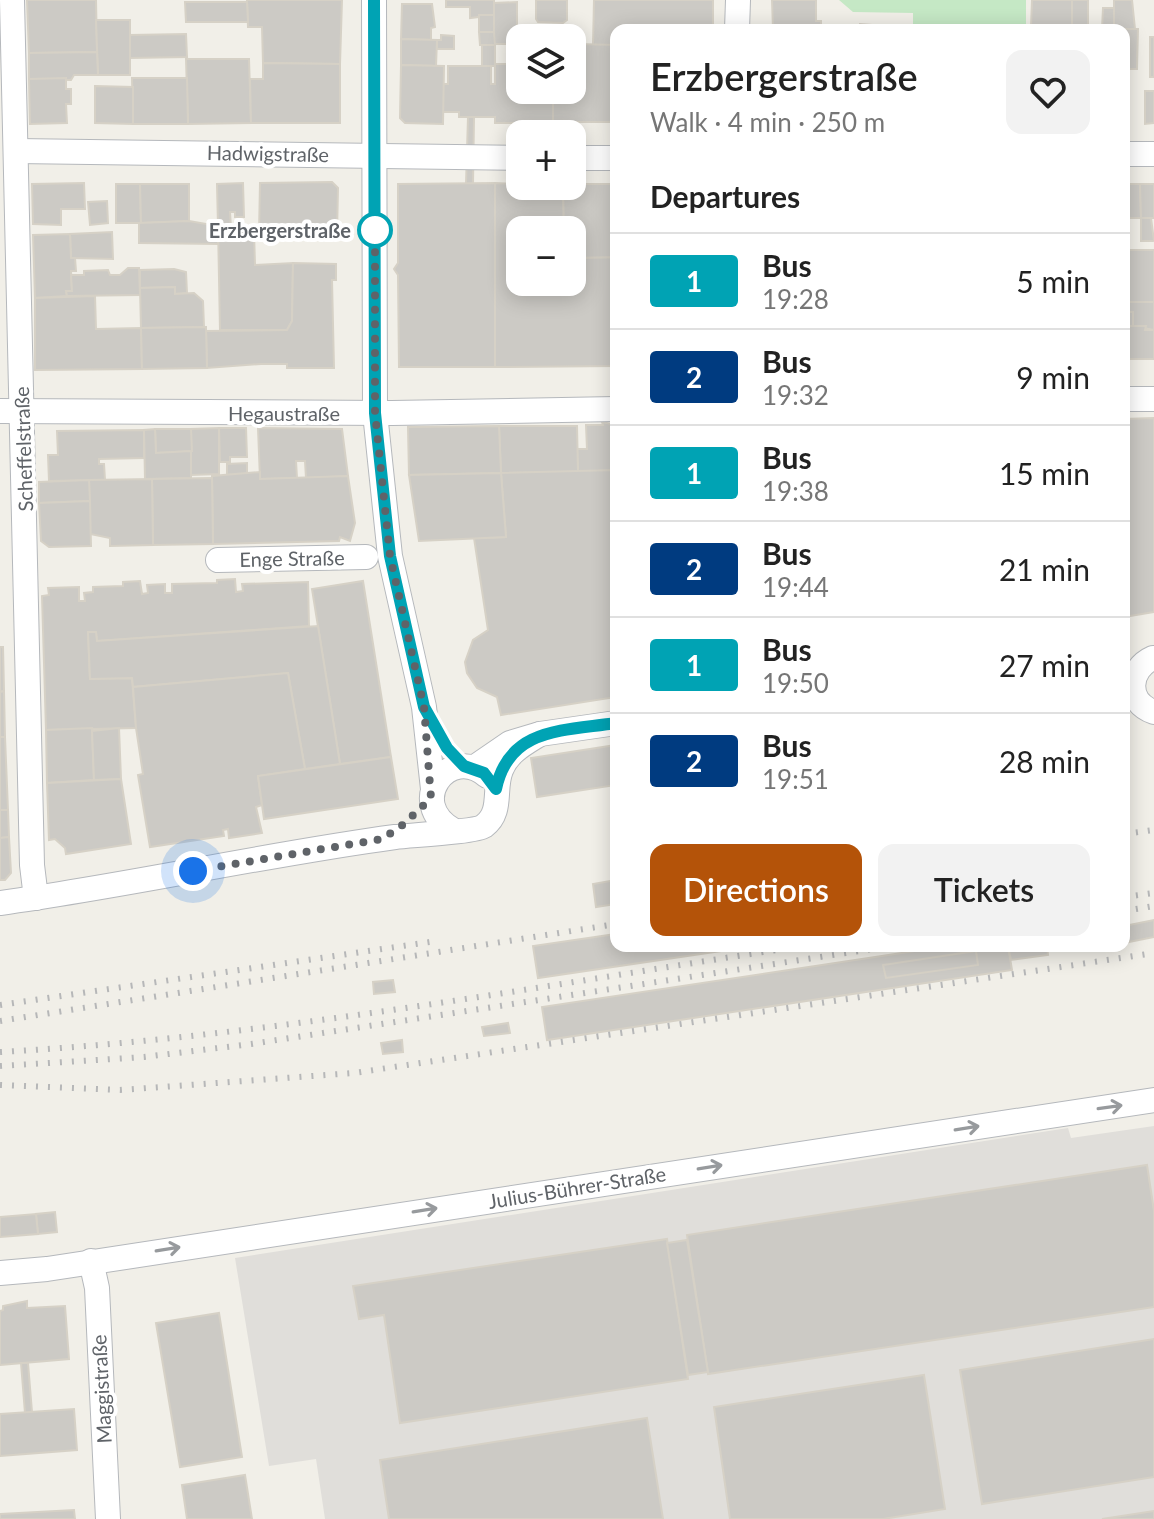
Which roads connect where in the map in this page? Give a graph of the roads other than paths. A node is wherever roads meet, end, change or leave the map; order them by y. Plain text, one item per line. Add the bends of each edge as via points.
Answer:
1 (12, 0) edge
2 (374, 0) edge
3 (738, 0) edge
4 (737, 24) edge
5 (8, 107) edge
6 (16, 151) junction
7 (1130, 154) edge
8 (1154, 154) edge
9 (377, 155) junction
10 (506, 158) edge
11 (586, 158) edge
12 (610, 158) edge
13 (1130, 399) edge
14 (1154, 399) edge
15 (610, 409) edge
16 (11, 411) edge
17 (375, 413) junction
18 (366, 557) dead end
19 (218, 560) dead end
20 (1130, 652) edge
21 (1154, 658) edge
22 (1130, 677) edge
23 (1130, 684) edge
24 (424, 707) junction
25 (1154, 712) edge
26 (610, 724) edge
27 (540, 734) junction
28 (470, 767) junction
29 (496, 789) junction
30 (432, 793) junction
31 (453, 830) junction
32 (382, 839) junction
33 (36, 898) junction
34 (0, 903) edge
35 (1154, 1100) edge
36 (91, 1261) junction
37 (0, 1273) edge
38 (108, 1519) edge

1 - 5 street, Scheffelstraße
2 - 9 street
3 - 4 street
5 - 6 street, Scheffelstraße
6 - 9 street, Hadwigstraße
6 - 16 street, Scheffelstraße
7 - 8 street
9 - 10 street, Hadwigstraße
9 - 17 street
11 - 12 street
13 - 14 street
15 - 17 street, Hegaustraße
16 - 17 street, Hegaustraße
16 - 33 street, Scheffelstraße
17 - 24 street via 390,556
18 - 19 street, Enge Straße
20 - 21 street
21 - 22 street
23 - 25 street via 1140,705
24 - 28 street via 447,748
24 - 30 street
26 - 27 street
27 - 28 street via 501,747
27 - 29 street via 516,749 500,771
28 - 29 street via 492,780
28 - 30 street via 444,772
29 - 31 street via 496,809 483,826
30 - 31 street via 437,817
30 - 32 street via 411,818
31 - 32 street
32 - 33 street
33 - 34 street
36 -> 35 street, Julius-Bührer-Straße
36 - 37 street, Julius-Bührer-Straße
36 - 38 street, Maggistraße via 97,1288

